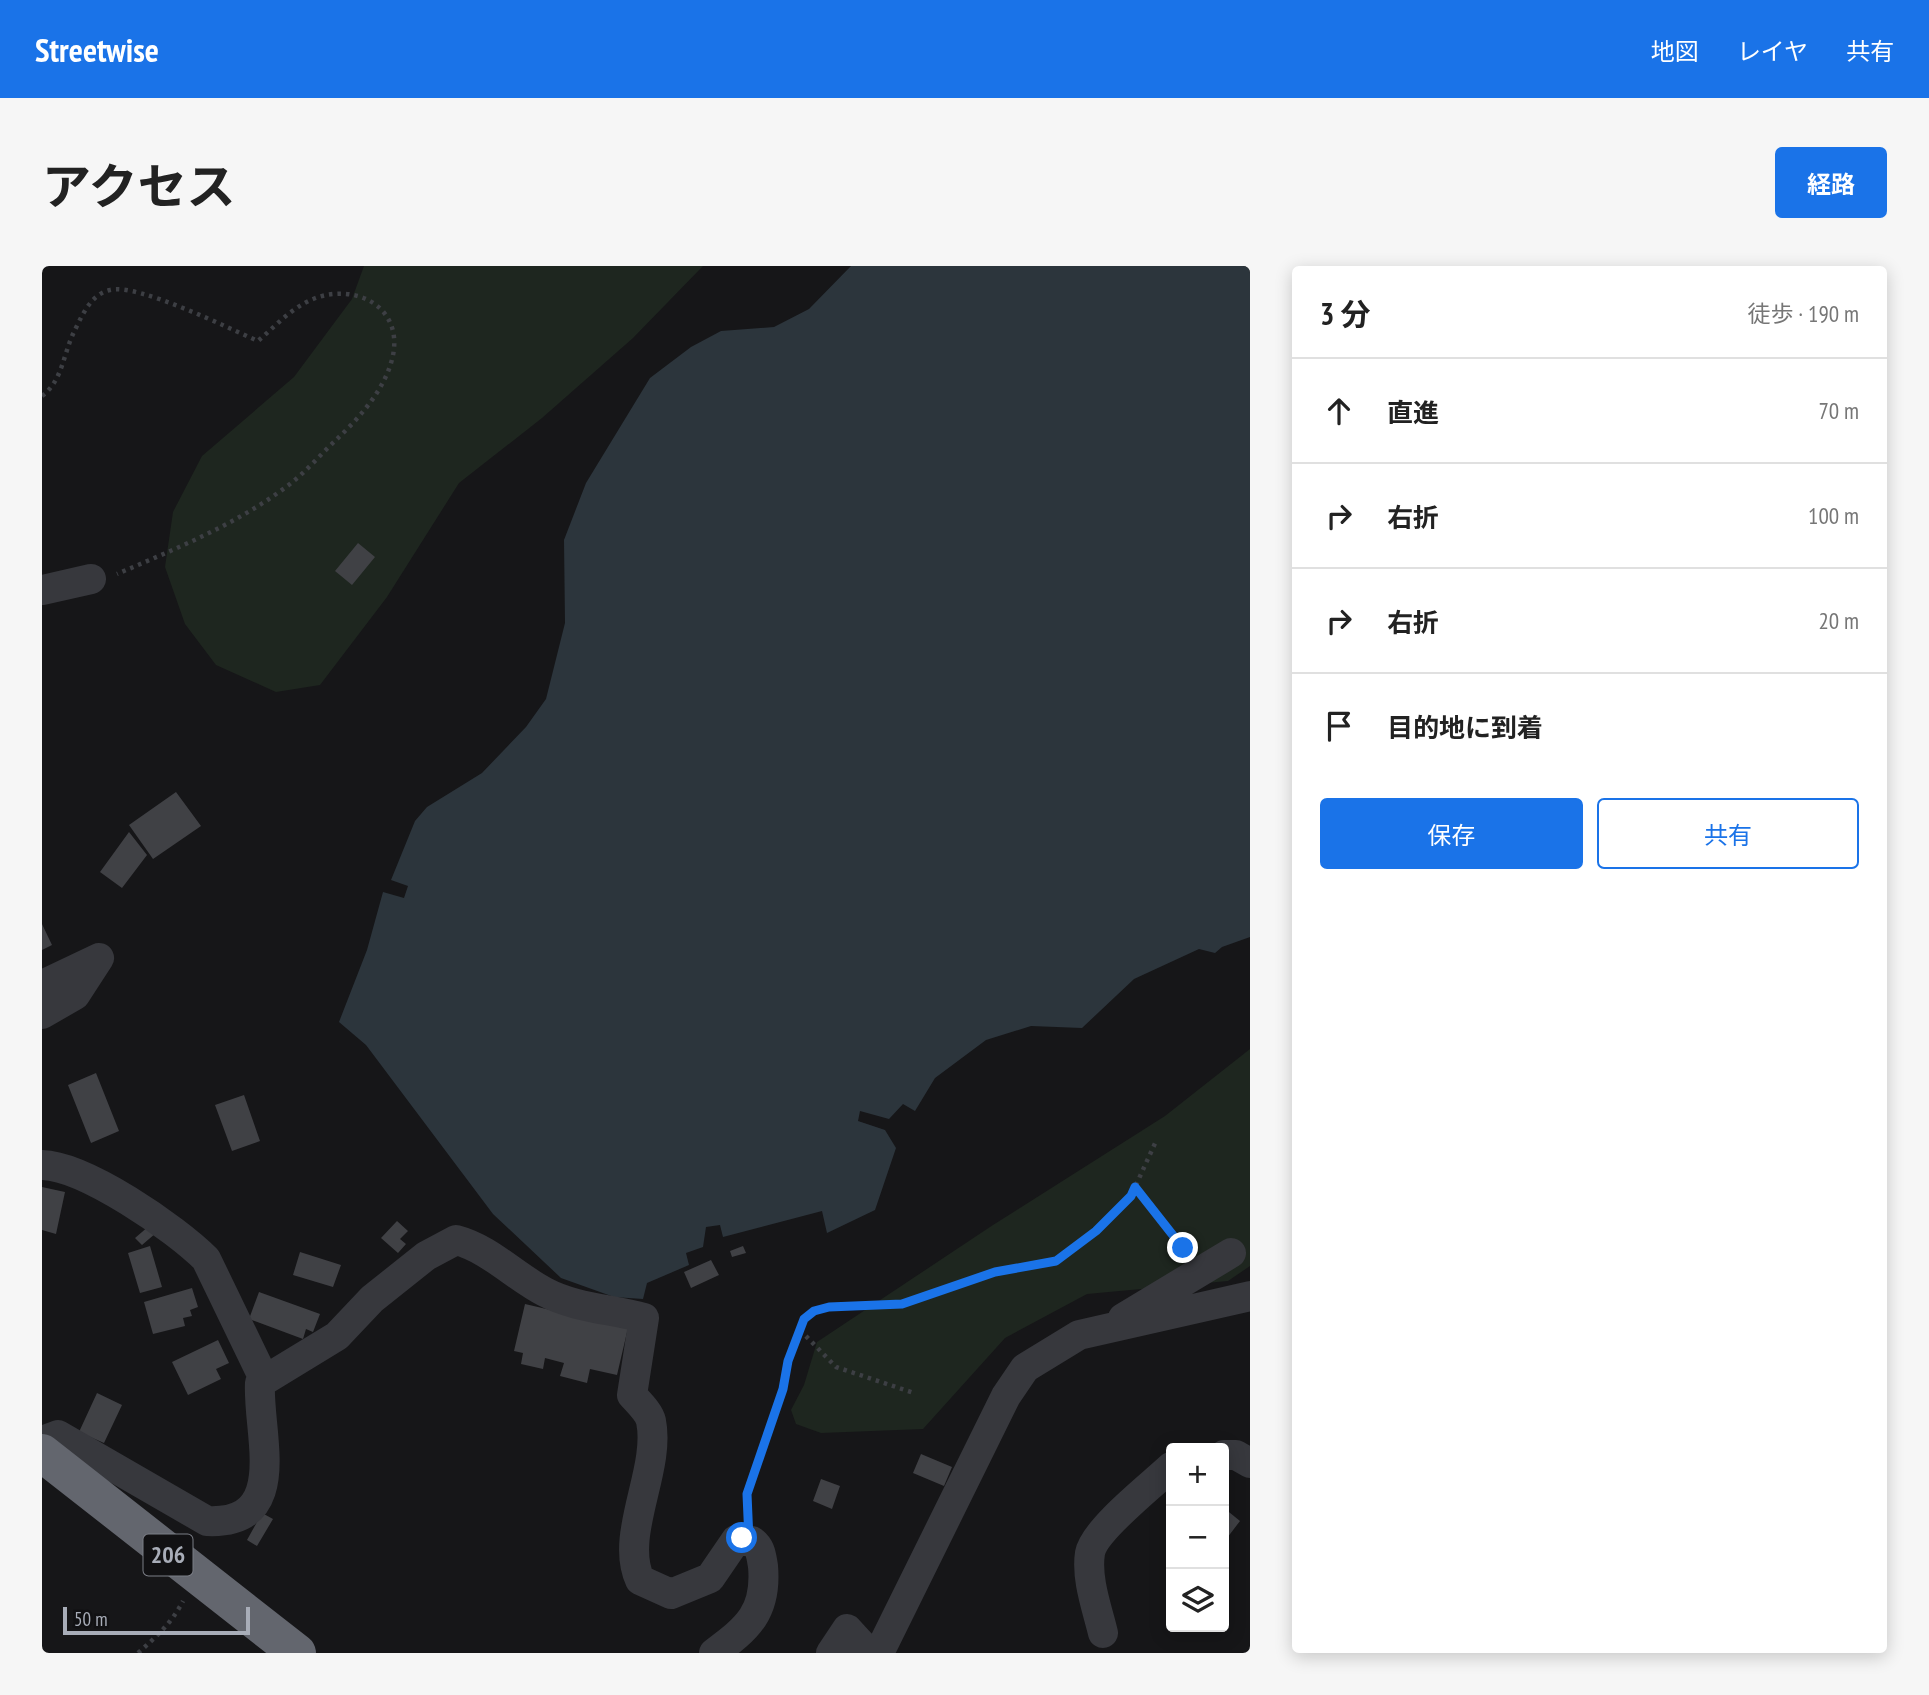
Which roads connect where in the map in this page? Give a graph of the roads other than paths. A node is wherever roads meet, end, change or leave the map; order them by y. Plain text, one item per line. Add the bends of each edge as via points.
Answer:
1 (91, 579) road end
2 (42, 590) edge
3 (42, 985) edge
4 (42, 1014) edge
5 (42, 1165) edge
6 (1221, 1259) road end
7 (1250, 1296) edge
8 (1105, 1329) junction
9 (264, 1380) junction
10 (42, 1441) edge
11 (42, 1453) edge
12 (1229, 1455) edge
13 (1250, 1464) edge
14 (1166, 1471) edge
15 (1103, 1633) dead end
16 (297, 1653) edge
17 (714, 1653) edge
18 (831, 1653) edge
19 (869, 1653) edge
20 (879, 1653) edge

1 - 2 street
3 - 4 street via 99,958 75,995
5 - 9 street via 72,1173 127,1200 172,1228 206,1259
6 - 8 street
7 - 8 street
8 - 20 street via 1079,1335 1025,1368 1006,1396
9 - 10 street via 259,1400 266,1462 263,1489 249,1509 234,1518 207,1521 58,1435
9 - 17 street via 337,1336 372,1299 426,1256 456,1240 478,1246 544,1292 571,1303 644,1318 632,1395 650,1419 651,1446 635,1547 640,1580 671,1594 710,1578 736,1540 749,1540 759,1546 761,1554 761,1603 740,1633
11 - 16 highway, 206
12 - 13 street
14 - 15 street via 1117,1515 1090,1550 1090,1576
18 - 19 street via 848,1629

